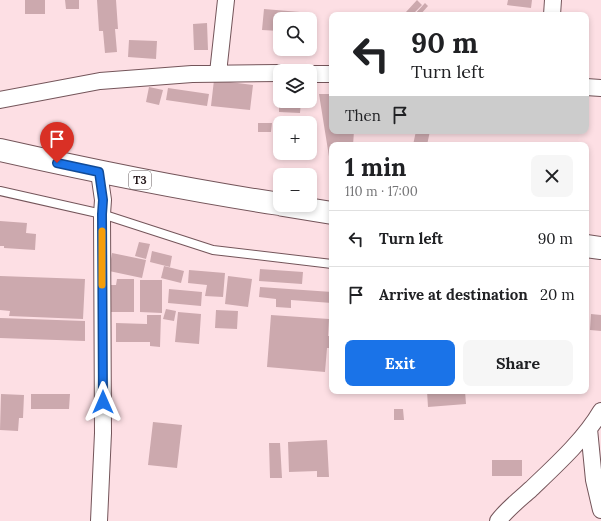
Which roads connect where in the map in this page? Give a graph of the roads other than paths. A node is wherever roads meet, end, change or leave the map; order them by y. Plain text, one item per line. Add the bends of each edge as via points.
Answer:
1 (226, 0) edge
2 (553, 0) edge
3 (552, 12) edge
4 (218, 73) junction
5 (273, 74) edge
6 (317, 74) edge
7 (329, 74) edge
8 (589, 87) edge
9 (601, 88) edge
10 (0, 100) edge
11 (0, 150) edge
12 (99, 172) junction
13 (0, 191) edge
14 (273, 203) edge
15 (317, 211) edge
16 (329, 213) edge
17 (102, 214) junction
18 (589, 246) edge
19 (601, 248) edge
20 (329, 264) edge
21 (601, 411) edge
22 (589, 429) junction
23 (601, 510) edge
24 (99, 521) edge
25 (498, 521) edge

1 - 4 street
2 - 3 street
4 - 5 street
4 - 10 street via 100,81
6 - 7 street
8 - 9 street
11 - 12 highway, T3
12 - 14 highway, T3
12 - 17 street
13 - 17 lane
15 - 16 highway
17 - 20 lane via 213,250
17 - 24 street via 103,433
18 - 19 highway
21 - 22 street
22 - 23 street via 594,480
22 - 25 street

